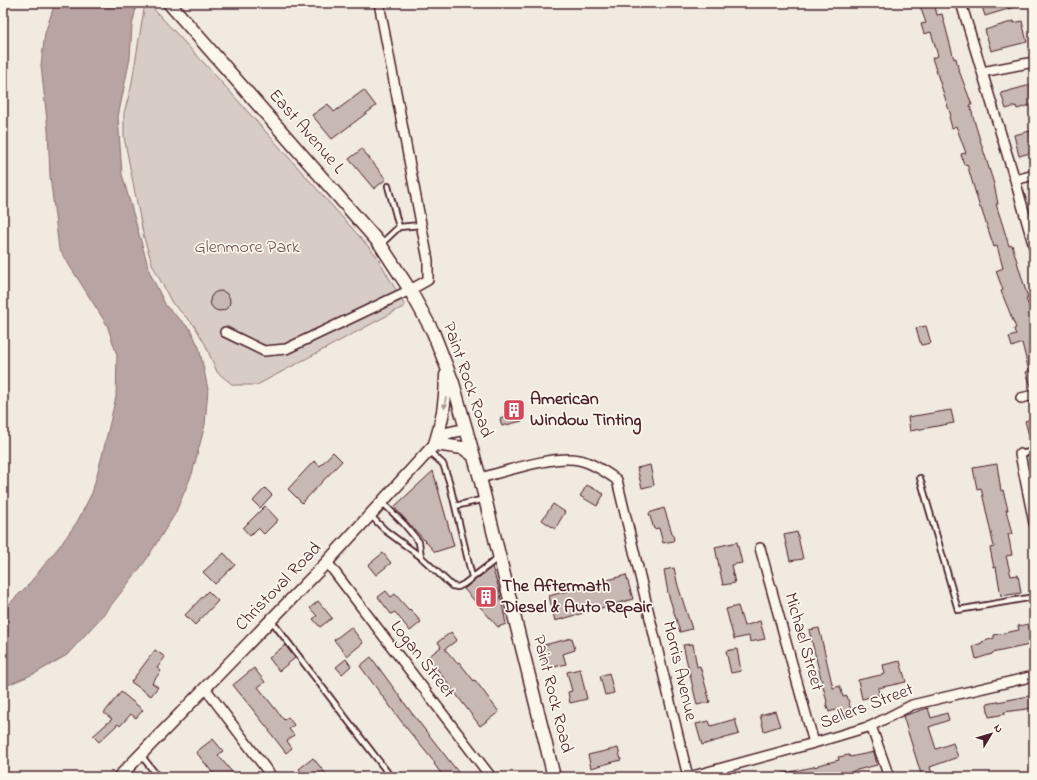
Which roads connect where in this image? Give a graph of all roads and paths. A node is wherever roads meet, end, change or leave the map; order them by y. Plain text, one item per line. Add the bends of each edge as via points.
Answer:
1 (169, 3) edge
2 (379, 3) edge
3 (961, 3) edge
4 (1034, 62) edge
5 (982, 72) junction
6 (1034, 175) edge
7 (1015, 180) junction
8 (388, 186) dead end
9 (421, 225) junction
10 (399, 227) junction
11 (380, 244) junction
12 (1034, 247) edge
13 (410, 290) junction
14 (224, 332) dead end
15 (446, 364) junction
16 (1034, 395) edge
17 (1021, 398) dead end
18 (466, 429) junction
19 (432, 448) junction
20 (1034, 451) edge
21 (1020, 454) joint
22 (474, 456) junction
23 (480, 478) junction
24 (920, 478) dead end
25 (485, 499) junction
26 (382, 502) junction
27 (455, 506) junction
28 (370, 515) junction
29 (1034, 523) edge
30 (760, 548) dead end
31 (421, 557) junction
32 (499, 557) junction
33 (326, 562) junction
34 (472, 577) junction
35 (1034, 597) edge
36 (271, 620) junction
37 (1034, 676) edge
38 (205, 688) junction
39 (871, 726) junction
40 (814, 744) junction
41 (141, 755) junction
42 (701, 775) edge
43 (119, 777) edge
44 (158, 777) edge
45 (272, 777) edge
46 (391, 777) edge
47 (491, 777) edge
48 (554, 777) edge
49 (689, 777) edge
50 (889, 777) edge

1 - 11 main road, East Avenue L
2 - 9 street
3 - 5 street
4 - 5 street
5 - 7 street
6 - 7 street
7 - 12 street
8 - 10 lane
9 - 10 lane
9 - 13 street via 428,260 428,280
10 - 11 lane
11 - 13 main road, East Avenue L
13 - 14 street via 286,350 264,351
13 - 15 main road, Paint Rock Road via 434,332
15 - 18 main road, Paint Rock Road
15 -> 19 main road via 444,414
16 - 17 street
18 - 19 street, Christoval Road via 448,433
18 - 22 main road, Paint Rock Road
19 - 22 main road via 463,448
19 - 26 street, Christoval Road
19 - 27 lane via 443,464
20 - 21 lane
21 - 29 street
22 - 23 main road, Paint Rock Road
23 - 25 main road, Paint Rock Road
23 - 49 street, Morris Avenue via 552,460 579,460 602,469 617,480
24 - 35 lane via 958,610
25 - 27 lane
25 - 32 main road, Paint Rock Road
26 - 28 street, Christoval Road
26 - 31 lane via 419,542
27 - 34 lane
28 - 31 lane via 386,531
28 - 33 street, Christoval Road
30 - 40 street, Michael Street
31 - 34 lane via 452,586 458,587
32 - 34 lane
32 - 48 main road, Paint Rock Road
33 - 36 street, Christoval Road
33 - 47 street, Logan Street
36 - 38 street, Christoval Road
36 - 46 lane
37 - 39 street, Sellers Street via 912,705
38 - 41 street, Christoval Road
38 - 45 street
39 - 40 street, Sellers Street
39 - 50 street
40 - 42 street, Sellers Street
41 - 43 street, Christoval Road
41 - 44 lane
42 - 49 street, Sellers Street

